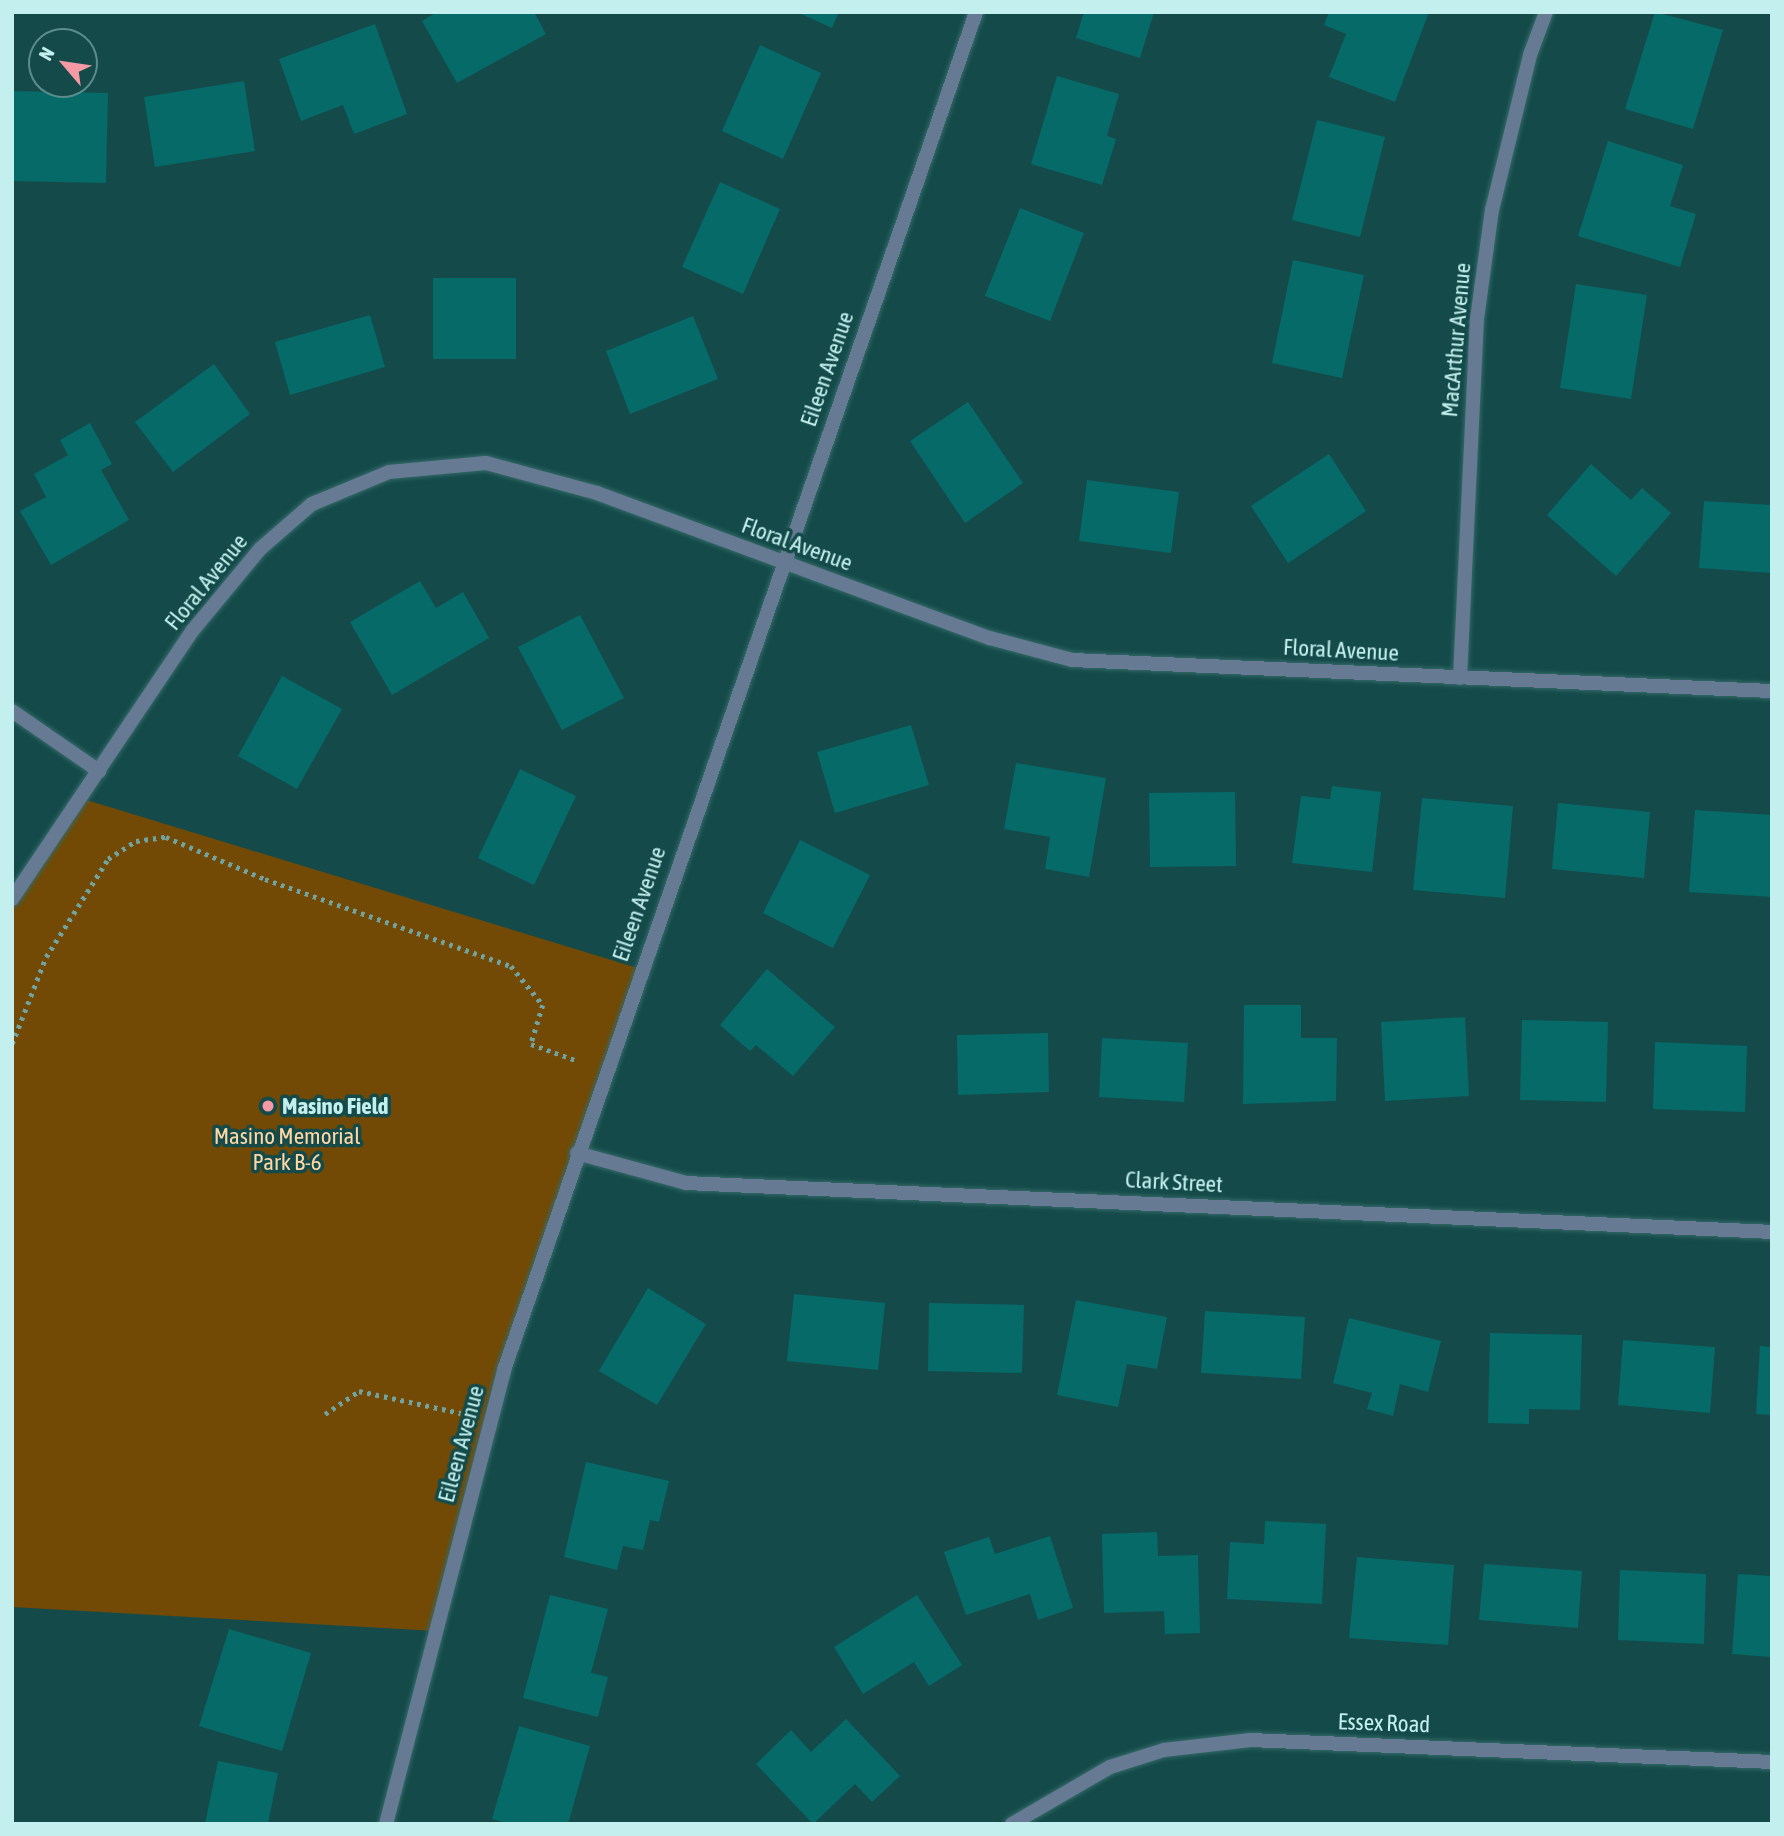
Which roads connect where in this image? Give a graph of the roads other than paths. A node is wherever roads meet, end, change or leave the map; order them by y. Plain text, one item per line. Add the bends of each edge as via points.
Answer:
1 (976, 12) edge
2 (1546, 12) edge
3 (782, 564) junction
4 (1460, 678) junction
5 (1772, 691) edge
6 (12, 711) edge
7 (99, 771) junction
8 (12, 900) edge
9 (578, 1153) junction
10 (1772, 1232) edge
11 (1772, 1762) edge
12 (386, 1824) edge
13 (1012, 1824) edge

1 - 3 street, Eileen Avenue
2 - 4 street, MacArthur Avenue via 1530,55 1492,210 1477,319
3 - 4 street, Floral Avenue via 990,638 1072,660
3 - 7 street, Floral Avenue via 597,493 486,463 389,472 312,504 260,549 193,630
3 - 9 street, Eileen Avenue
4 - 5 street, Floral Avenue
6 - 7 street
7 - 8 street, Floral Avenue
9 - 10 street, Clark Street via 686,1183
9 - 12 street, Eileen Avenue via 491,1420
11 - 13 street, Essex Road via 1250,1740 1164,1750 1110,1767

